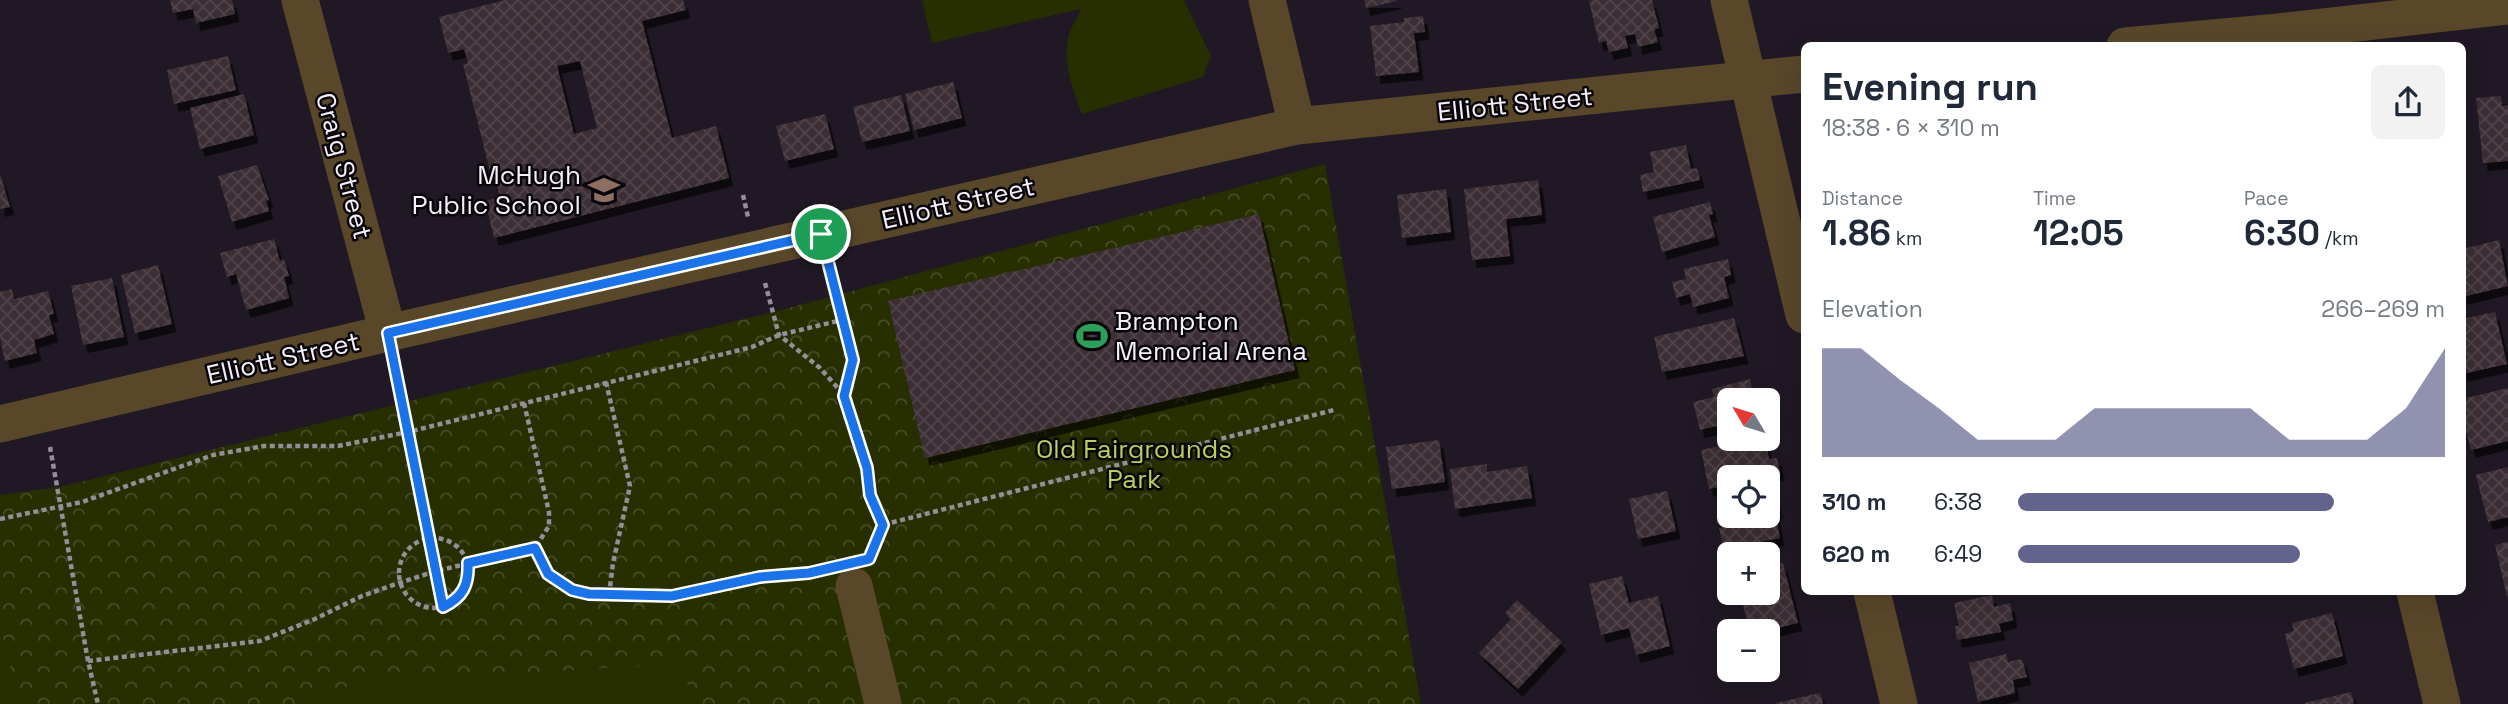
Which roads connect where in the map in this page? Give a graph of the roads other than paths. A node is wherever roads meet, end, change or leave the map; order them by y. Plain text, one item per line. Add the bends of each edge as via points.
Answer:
1 (300, 0) edge
2 (1267, 0) edge
3 (1729, 0) edge
4 (2508, 6) edge
5 (2281, 39) edge
6 (2214, 42) edge
7 (1801, 74) edge
8 (1747, 80) junction
9 (1297, 126) junction
10 (1801, 303) edge
11 (388, 333) junction
12 (0, 424) edge
13 (852, 571) road end
14 (1873, 595) edge
15 (2416, 595) edge
16 (883, 704) edge
17 (1899, 704) edge
18 (2442, 704) edge

1 - 11 street, Craig Street
2 - 9 street
3 - 8 street
4 - 5 street
5 - 6 street
7 - 8 street, Elliott Street
8 - 9 street, Elliott Street
8 - 10 street
9 - 11 street, Elliott Street
11 - 12 street, Elliott Street
13 - 16 street
14 - 17 street
15 - 18 street

